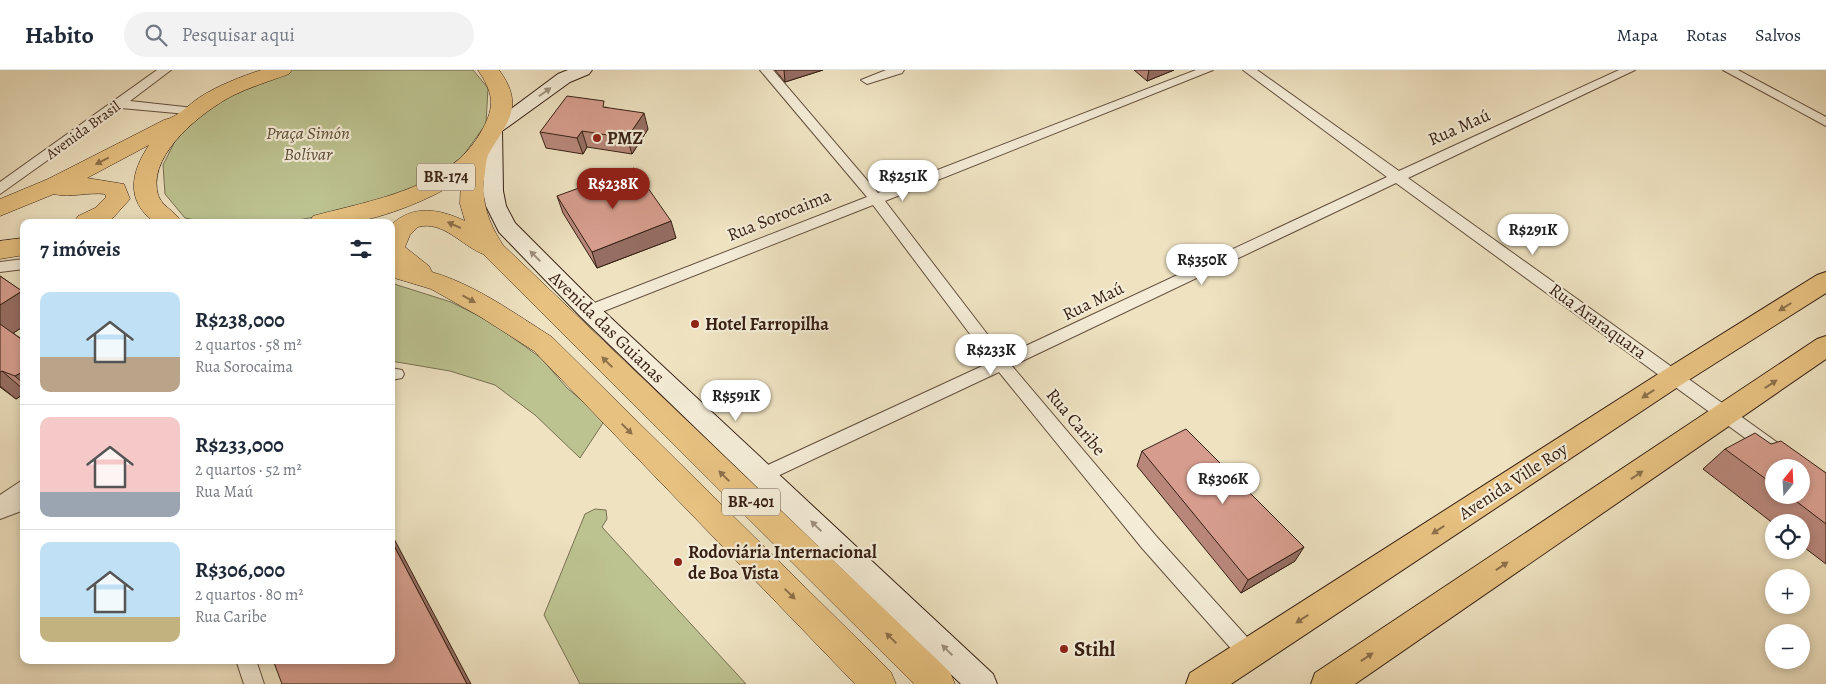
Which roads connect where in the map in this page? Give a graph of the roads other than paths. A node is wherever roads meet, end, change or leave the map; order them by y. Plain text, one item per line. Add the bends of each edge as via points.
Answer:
1 (165, 70) edge
2 (252, 70) edge
3 (282, 70) edge
4 (488, 70) edge
5 (583, 70) edge
6 (766, 70) edge
7 (898, 70) edge
8 (1207, 70) edge
9 (1249, 70) edge
10 (1629, 70) edge
11 (1729, 70) edge
12 (867, 80) dead end
13 (218, 94) junction
14 (119, 104) junction
15 (189, 116) junction
16 (1826, 122) edge
17 (490, 141) junction
18 (1396, 176) junction
19 (0, 189) edge
20 (31, 195) junction
21 (875, 198) junction
22 (0, 208) edge
23 (92, 219) edge
24 (165, 219) edge
25 (336, 219) edge
26 (395, 234) edge
27 (20, 247) edge
28 (0, 250) edge
29 (494, 251) junction
30 (395, 252) edge
31 (20, 264) edge
32 (0, 266) edge
33 (395, 269) edge
34 (1826, 281) edge
35 (440, 283) junction
36 (589, 311) junction
37 (1826, 346) edge
38 (1002, 365) junction
39 (1675, 376) junction
40 (1726, 415) junction
41 (1788, 459) edge
42 (763, 475) junction
43 (20, 489) edge
44 (20, 504) edge
45 (0, 505) edge
46 (0, 511) edge
47 (1249, 654) junction
48 (247, 664) edge
49 (254, 684) edge
50 (879, 684) edge
51 (938, 684) edge
52 (982, 684) edge
53 (1202, 684) edge
54 (1327, 684) edge

1 - 14 street, Avenida Brasil
2 - 13 highway
3 - 13 highway
4 - 17 highway via 501,89 503,110
17 -> 5 main road via 564,78
6 - 21 street, Rua Caribe
7 - 12 street
8 - 21 street, Rua Sorocaima
9 - 18 street, Rua Araraquara
10 - 18 street, Rua Maú
11 - 16 street
13 - 15 highway
14 - 15 street
14 - 19 street, Avenida Brasil
15 -> 20 highway, Avenida Brasil
15 - 24 highway via 159,146 144,177 150,206
17 - 25 highway, BR-174 via 466,164 421,192 370,212
17 - 29 highway, Avenida das Guianas / BR-401 via 470,184 478,228
36 -> 17 main road, Avenida das Guianas via 506,227 493,191
18 - 38 street, Rua Maú
18 - 39 street, Rua Araraquara
20 - 22 highway, Avenida Brasil
20 - 23 highway via 80,184 116,189 118,199 103,214
21 - 36 street, Rua Sorocaima
21 - 38 street, Rua Caribe
29 -> 26 highway via 468,232 440,219 422,218 404,225
27 - 28 highway
51 -> 29 highway, Avenida das Guianas / BR-401
30 -> 35 highway
31 - 32 street
33 - 35 highway, BR-401
34 -> 39 main road, Avenida Ville Roy
35 -> 50 highway, BR-401 via 544,344
36 - 42 main road, Avenida das Guianas
40 -> 37 main road
38 - 42 street, Rua Maú
38 - 47 street, Rua Caribe via 1149,542
39 - 40 street, Rua Araraquara
39 -> 47 main road, Avenida Ville Roy
40 - 41 street, Rua Araraquara
54 -> 40 main road
52 -> 42 main road, Avenida das Guianas
43 - 45 street
44 - 46 street
47 - 53 main road, Avenida Ville Roy
48 - 49 street

